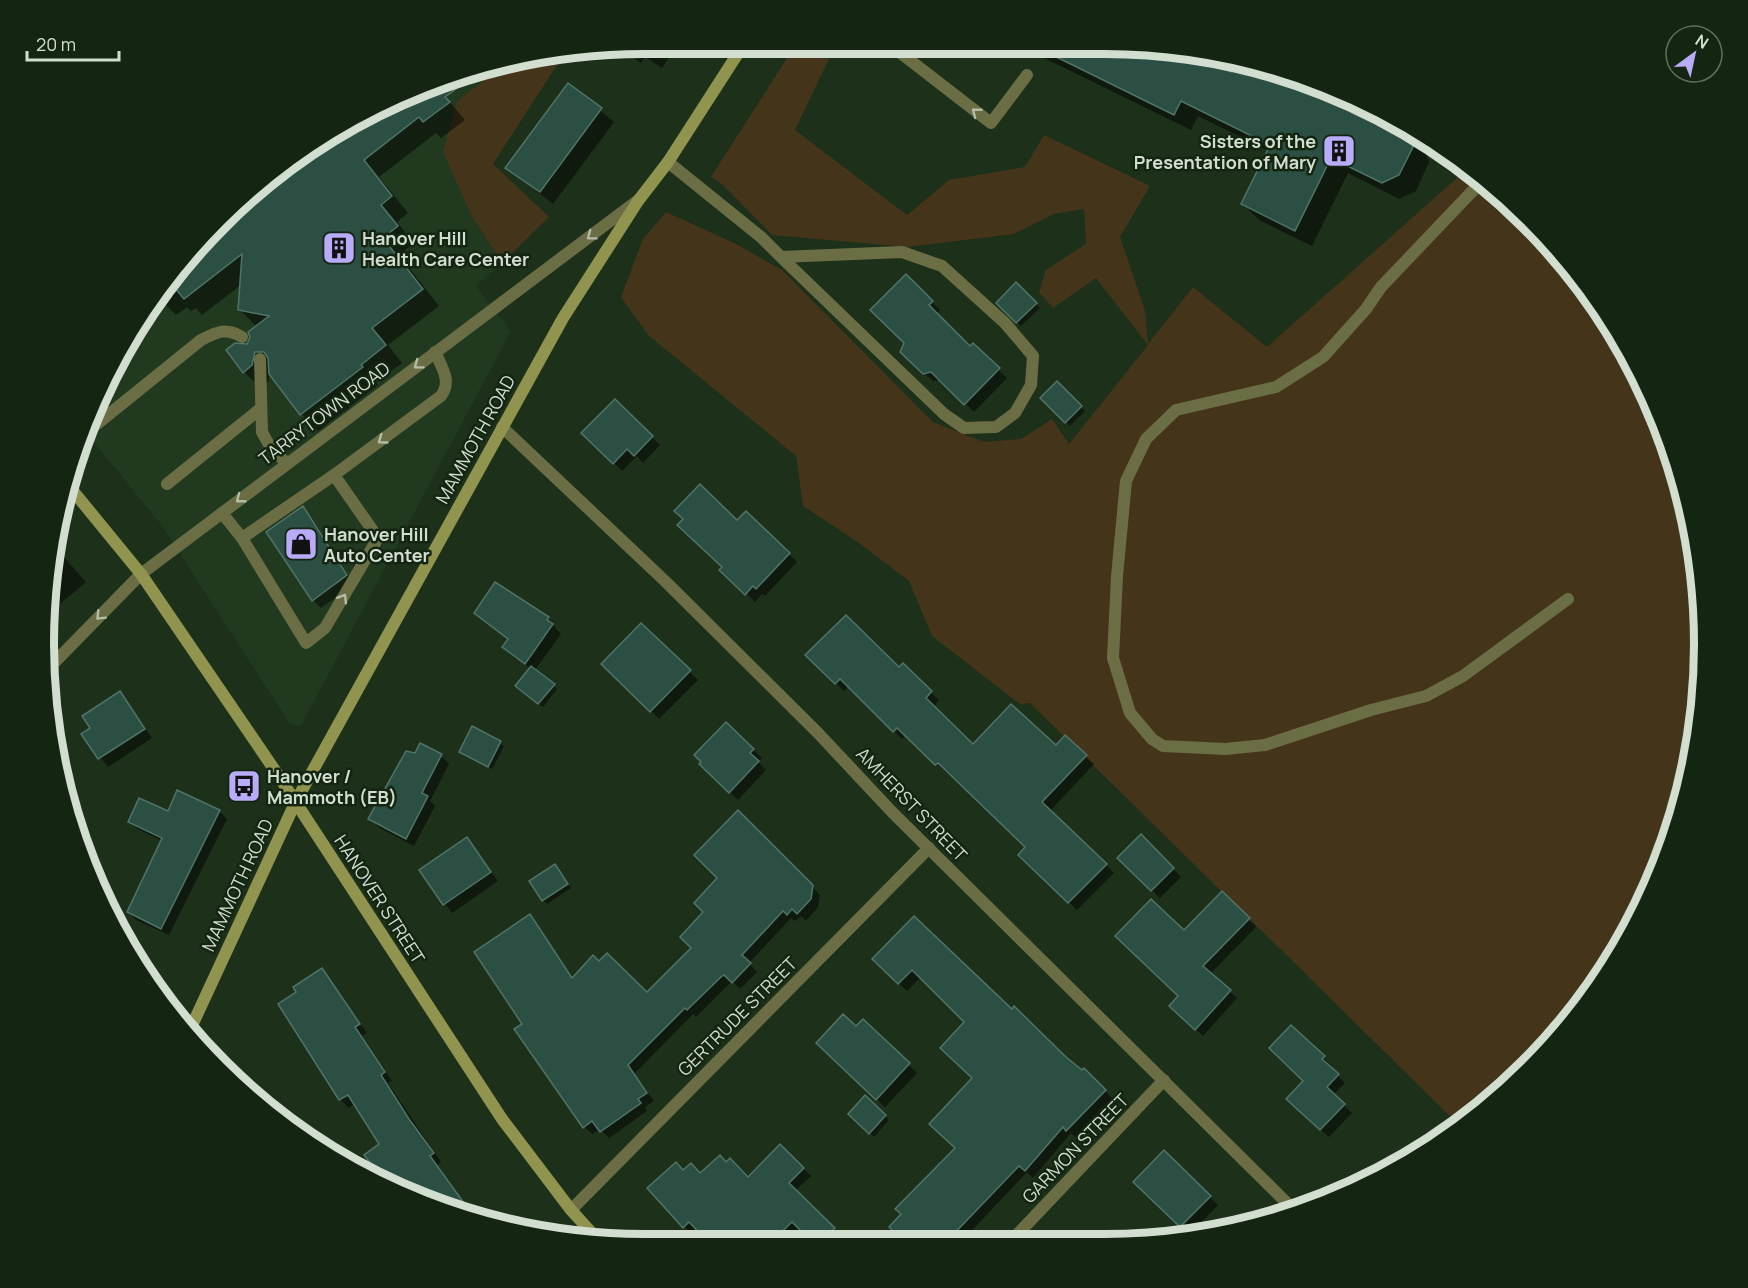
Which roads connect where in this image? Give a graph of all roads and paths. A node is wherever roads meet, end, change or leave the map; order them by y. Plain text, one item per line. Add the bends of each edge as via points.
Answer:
1 (738, 54) edge
2 (902, 54) edge
3 (1027, 75) dead end
4 (668, 162) junction
5 (1476, 187) edge
6 (638, 201) junction
7 (781, 257) junction
8 (242, 337) dead end
9 (435, 352) junction
10 (260, 359) dead end
11 (260, 409) junction
12 (97, 424) edge
13 (502, 427) junction
14 (286, 463) junction
15 (334, 475) junction
16 (167, 484) dead end
17 (74, 492) edge
18 (222, 513) junction
19 (242, 538) junction
20 (141, 574) junction
21 (1568, 599) dead end
22 (54, 661) edge
23 (296, 801) junction
24 (929, 848) junction
25 (193, 1024) edge
26 (1164, 1080) junction
27 (1289, 1205) edge
28 (571, 1210) junction
29 (590, 1231) edge
30 (1018, 1234) edge

1 - 4 main road, MAMMOTH ROAD
3 -> 2 street via 991,123
4 - 6 main road, MAMMOTH ROAD
4 - 7 street
5 - 21 street via 1381,287 1323,357 1276,387 1176,410 1146,439 1126,482 1113,658 1130,713 1163,746 1226,749 1264,745 1426,696 1463,676
6 -> 9 street, TARRYTOWN ROAD
6 - 13 main road, MAMMOTH ROAD via 563,318
7 - 7 street via 944,414 964,428 996,427 1015,412 1031,385 1033,356 1005,323 942,266 902,252
8 - 12 street via 232,331 221,331 201,340
9 -> 14 street, TARRYTOWN ROAD
9 -> 15 street via 447,380 441,396
10 - 11 street
11 - 14 street via 262,432
11 - 16 street
13 - 23 main road, MAMMOTH ROAD
13 - 24 street, AMHERST STREET via 675,590
14 -> 18 street, TARRYTOWN ROAD
15 - 19 street
19 -> 15 street via 306,643 325,628 378,538
17 - 20 main road, HANOVER STREET
18 - 19 street
18 - 20 street, TARRYTOWN ROAD
20 -> 22 street, TARRYTOWN ROAD
20 - 23 main road, HANOVER STREET
23 - 25 main road, MAMMOTH ROAD
23 - 28 main road, HANOVER STREET via 502,1119
24 - 26 street, AMHERST STREET
24 - 28 street, GERTRUDE STREET
26 - 27 street, AMHERST STREET
26 - 30 street, GARMON STREET
28 - 29 main road, HANOVER STREET

